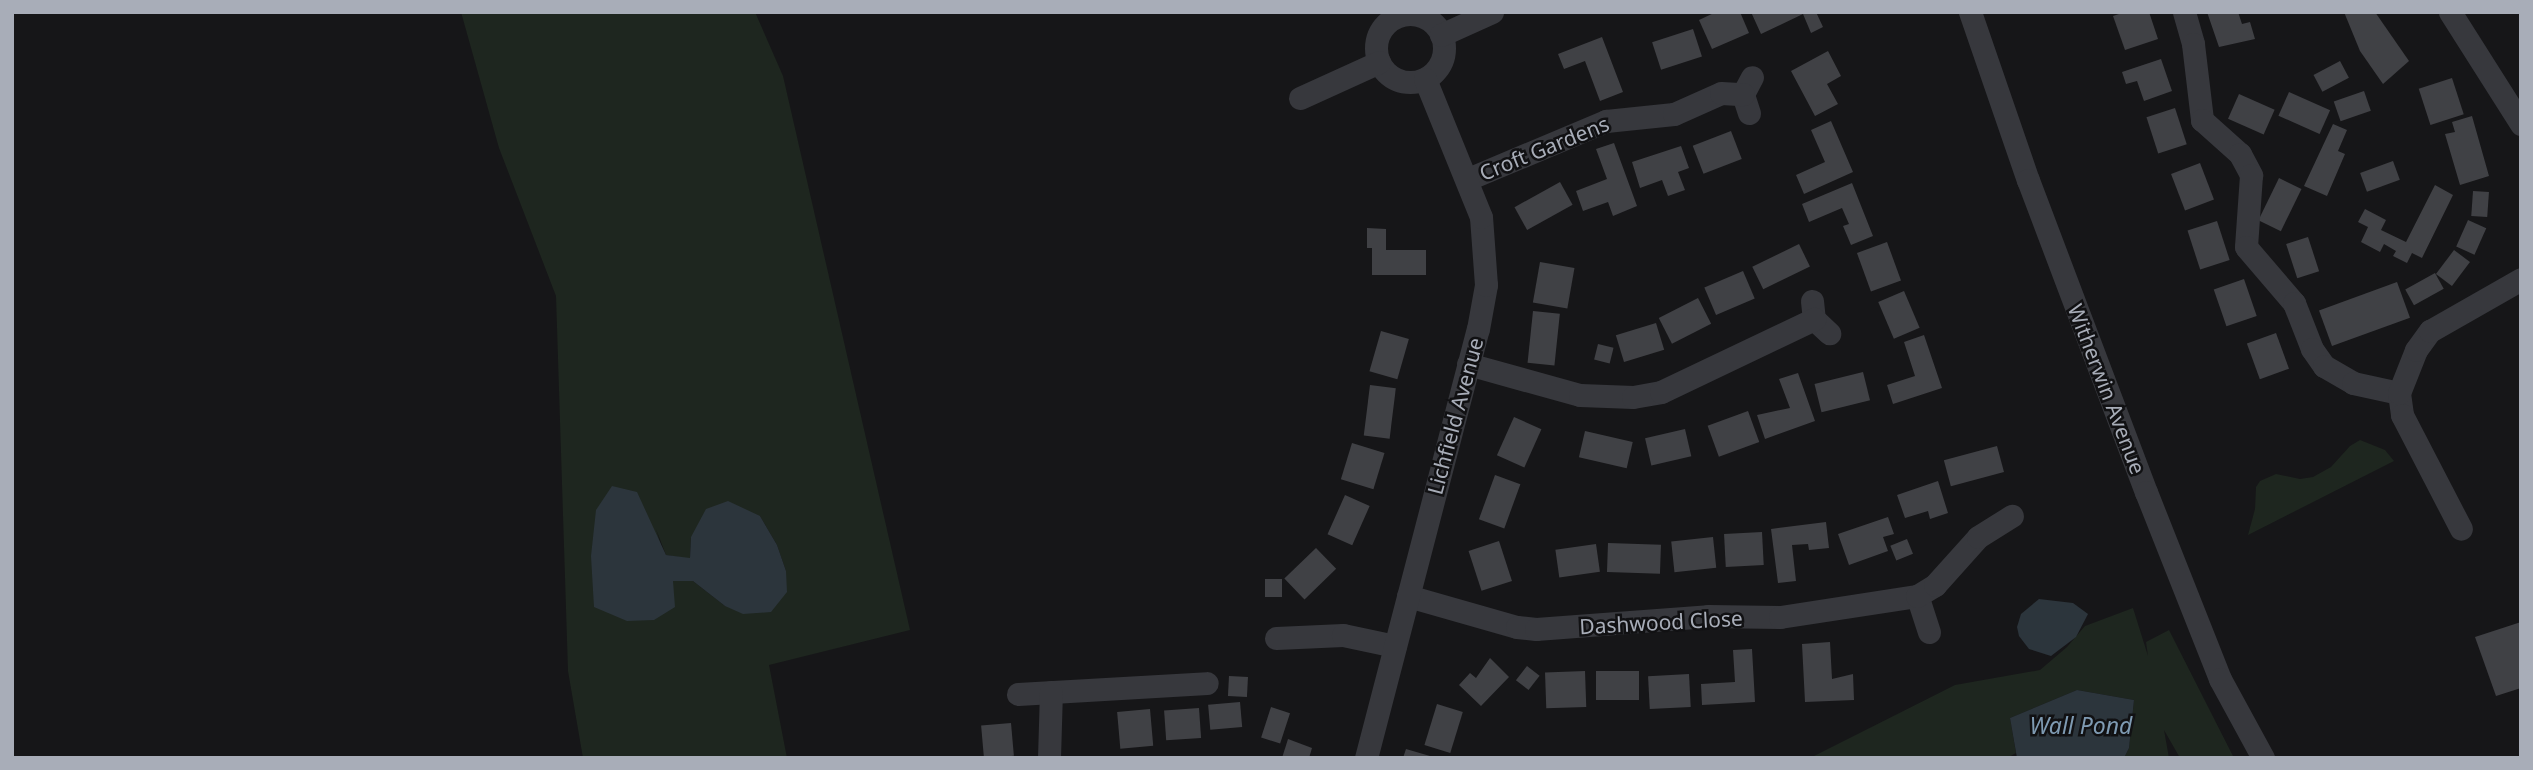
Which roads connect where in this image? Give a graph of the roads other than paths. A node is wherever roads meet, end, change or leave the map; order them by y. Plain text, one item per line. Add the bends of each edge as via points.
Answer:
1 (1492, 12) edge
2 (1970, 12) edge
3 (2184, 12) edge
4 (2450, 12) edge
5 (1397, 14) edge
6 (1441, 35) junction
7 (1379, 62) junction
8 (1425, 79) junction
9 (1748, 95) dead end
10 (1300, 98) dead end
11 (2521, 124) edge
12 (1468, 179) junction
13 (2521, 279) edge
14 (1818, 317) dead end
15 (1468, 365) junction
16 (2399, 393) junction
17 (2012, 516) dead end
18 (2461, 529) dead end
19 (1408, 596) junction
20 (1917, 596) junction
21 (1929, 632) dead end
22 (1276, 638) dead end
23 (1395, 646) junction
24 (1207, 683) dead end
25 (1051, 692) junction
26 (1018, 694) dead end
27 (1049, 758) edge
28 (1366, 758) edge
29 (2263, 758) edge

1 - 6 street
2 - 29 street, Witherwin Avenue via 2146,492 2220,679
3 - 16 street via 2193,44 2202,120 2240,154 2251,175 2246,247 2294,303 2312,349 2324,366 2353,383
4 - 11 street
5 - 6 street via 1428,19
5 - 7 street via 1381,30 1376,52
6 - 8 street via 1443,55
7 - 8 street via 1394,78
7 - 10 street
8 - 12 street, Lichfield Avenue
9 - 12 street, Croft Gardens via 1721,93 1674,114 1606,121
12 - 15 street, Lichfield Avenue via 1481,217 1486,261 1483,307
13 - 16 street via 2430,331 2416,350
14 - 15 street via 1661,392 1633,397 1580,395
15 - 19 street, Lichfield Avenue
16 - 18 street via 2402,415
17 - 20 street, Dashwood Close via 1978,537 1935,585
19 - 20 street, Dashwood Close via 1536,629 1708,616 1780,617
19 - 23 street, Lichfield Avenue
20 - 21 street
22 - 23 street via 1343,635
23 - 28 street, Lichfield Avenue
24 - 25 street
25 - 26 street
25 - 27 street

